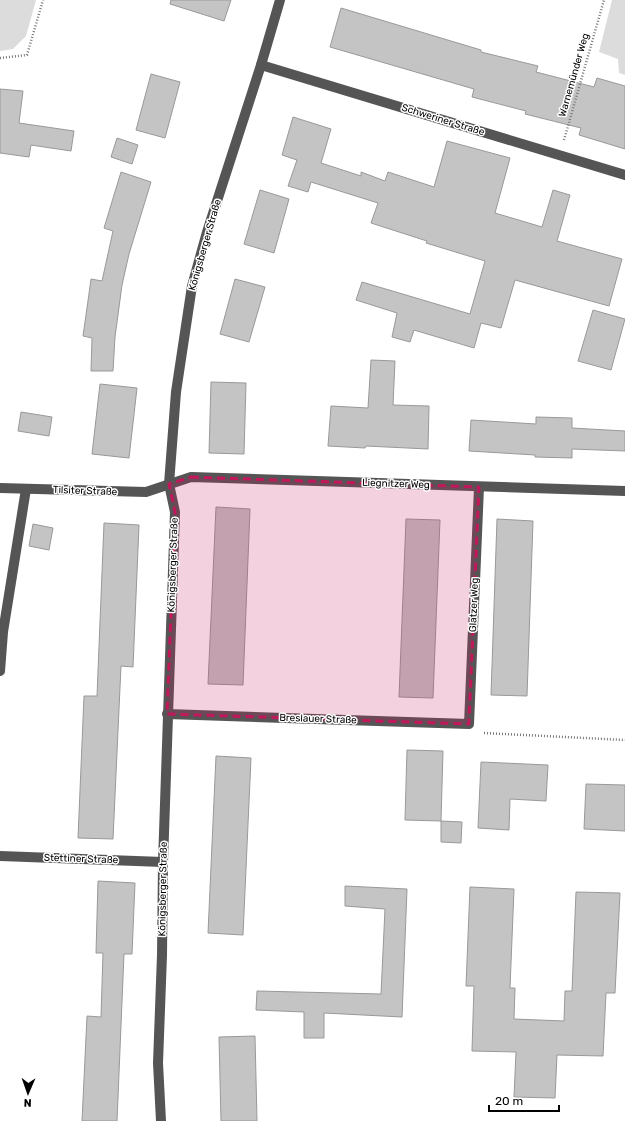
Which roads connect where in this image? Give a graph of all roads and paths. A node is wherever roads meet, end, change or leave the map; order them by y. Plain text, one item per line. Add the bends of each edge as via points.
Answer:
1 (43, 0) edge
2 (280, 0) edge
3 (604, 0) edge
4 (0, 58) edge
5 (261, 66) junction
6 (559, 155) junction
7 (625, 175) edge
8 (169, 484) junction
9 (479, 486) junction
10 (0, 488) edge
11 (26, 489) junction
12 (625, 491) edge
13 (0, 671) edge
14 (167, 714) junction
15 (469, 724) junction
16 (625, 740) edge
17 (0, 856) edge
18 (163, 862) junction
19 (161, 1121) edge

1 - 4 path via 27,55
2 - 5 street, Königsberger Straße
3 - 6 path, Warnemünder Weg
5 - 6 street, Schweriner Straße
5 - 8 street, Königsberger Straße via 192,286 176,392
6 - 7 street, Schweriner Straße
8 - 9 street, Liegnitzer Weg via 192,477
8 - 11 street, Tilsiter Straße via 146,492
8 - 14 street, Königsberger Straße via 175,512
9 - 12 street, Liegnitzer Weg
9 - 15 street, Glatzer Weg
10 - 11 street, Tilsiter Straße
11 - 13 street via 3,632
14 - 15 street, Breslauer Straße
14 - 18 street, Königsberger Straße
15 - 16 path via 478,732
17 - 18 street, Stettiner Straße
18 - 19 street, Königsberger Straße via 158,1063

